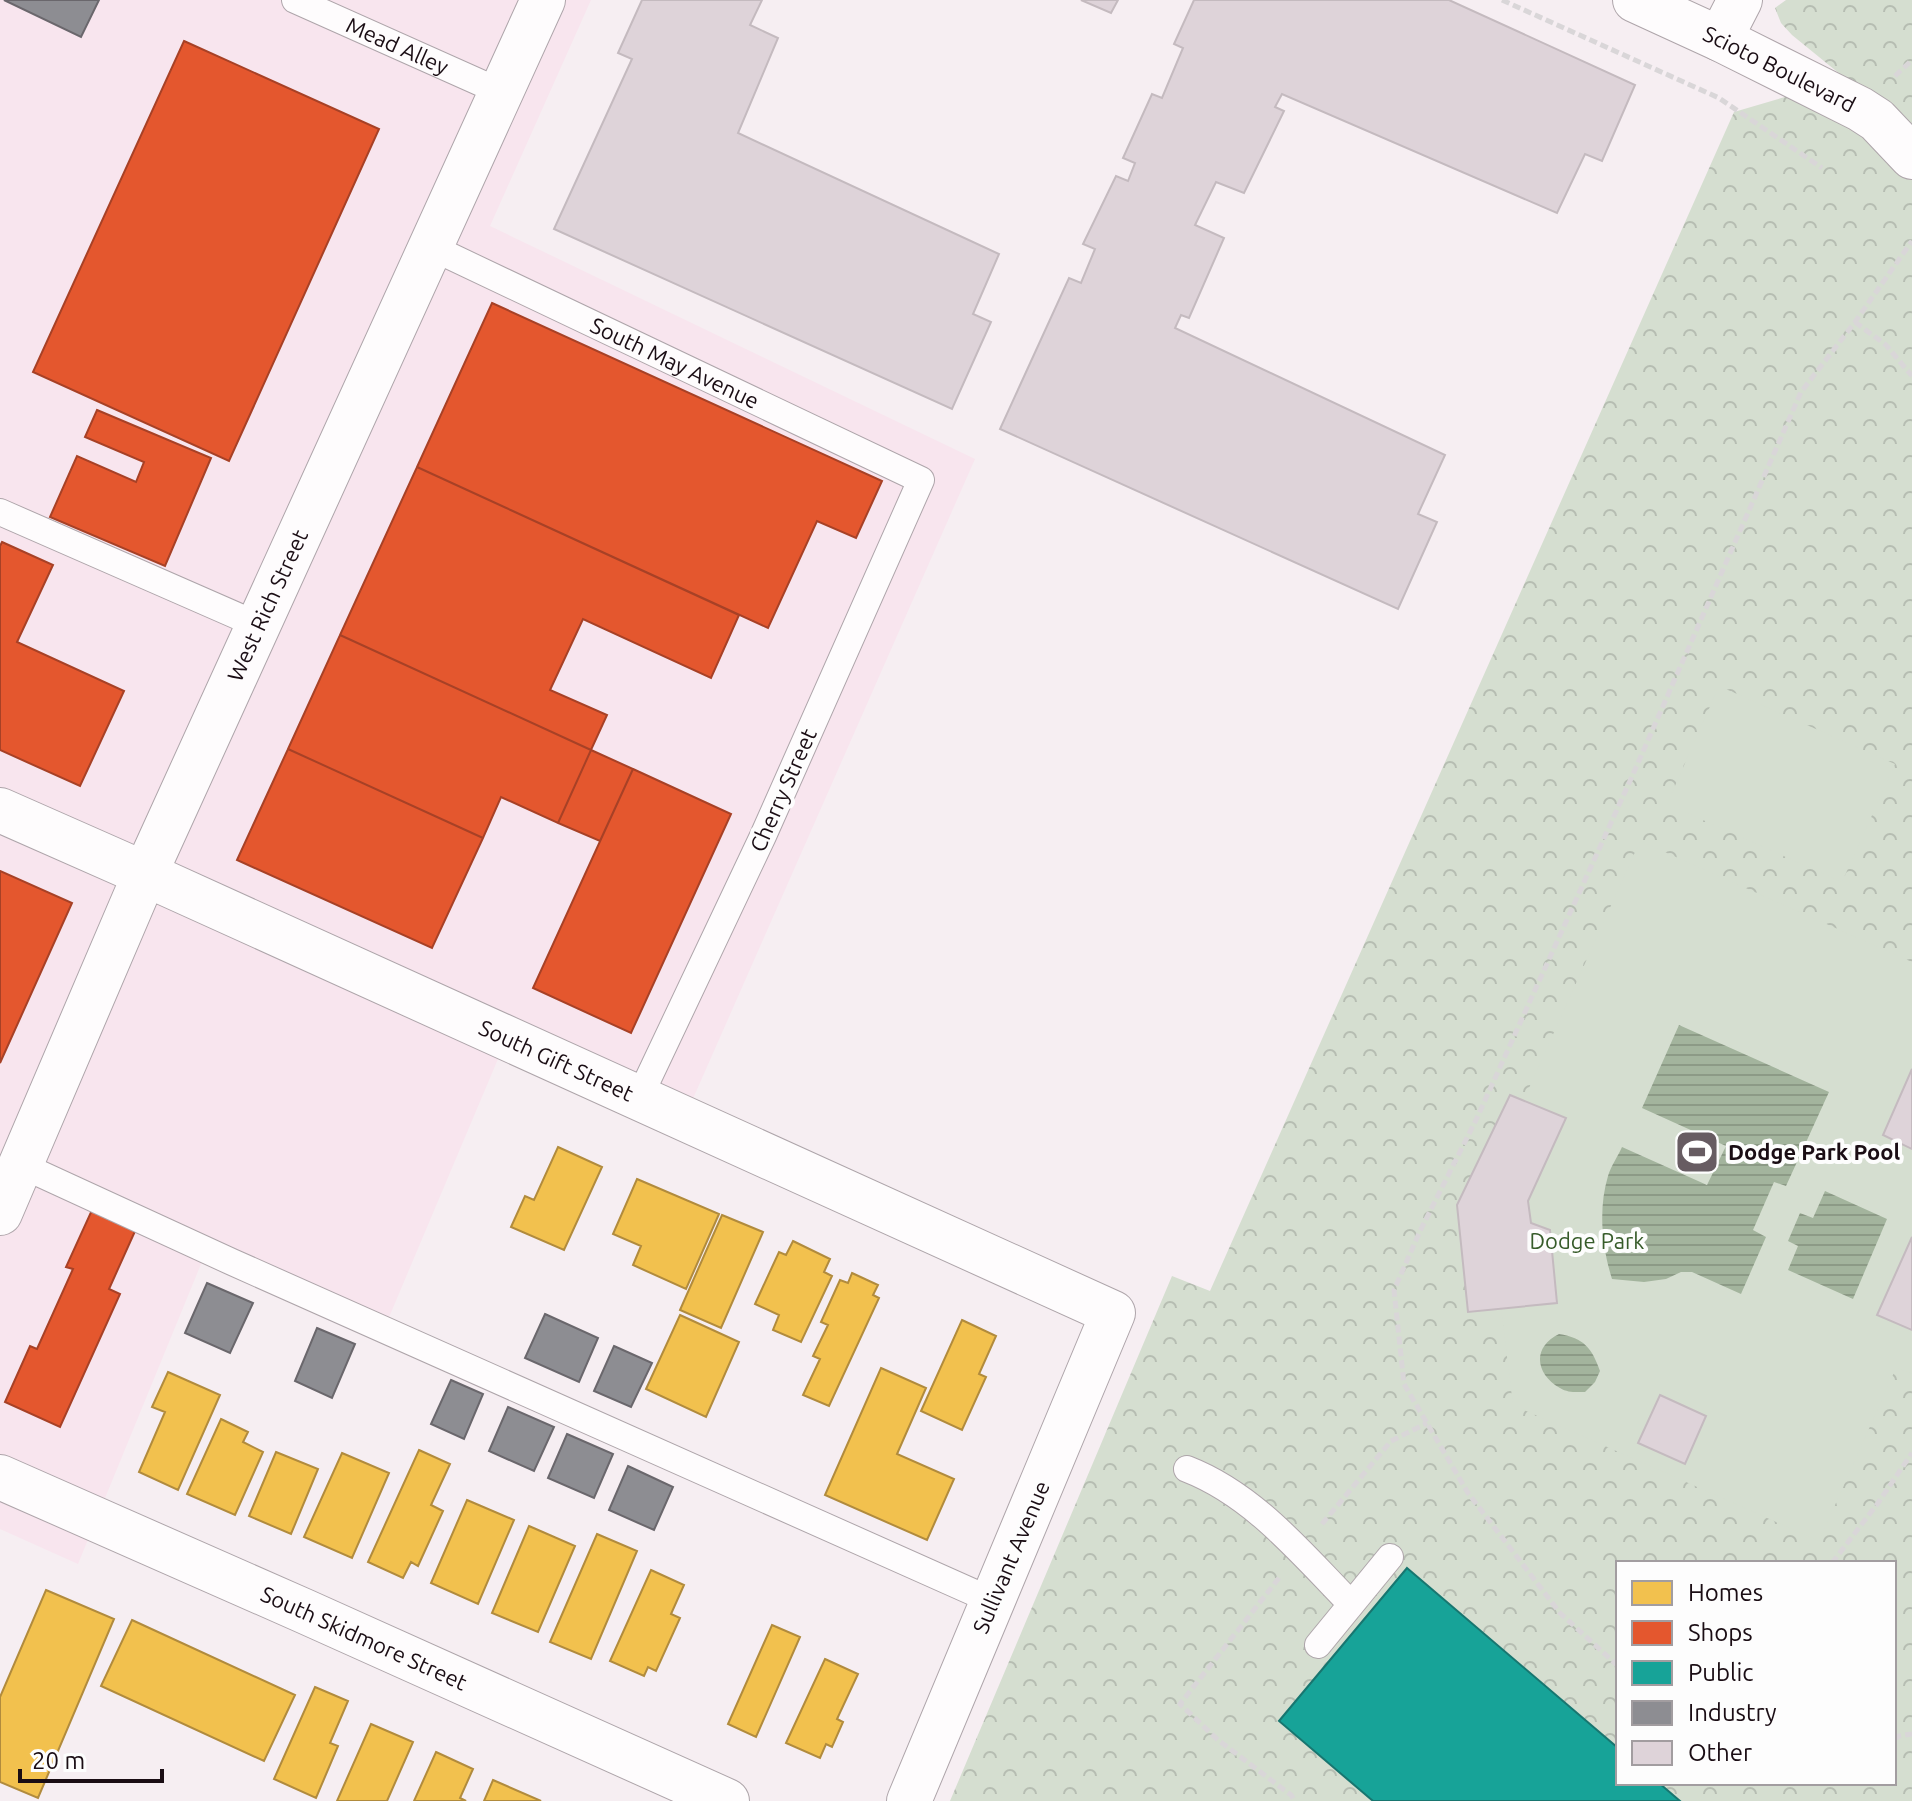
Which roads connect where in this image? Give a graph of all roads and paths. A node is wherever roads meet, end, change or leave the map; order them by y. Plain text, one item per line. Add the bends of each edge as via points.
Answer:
1 (295, 0) edge
2 (543, 0) edge
3 (1502, 0) edge
4 (1635, 0) edge
5 (1740, 0) edge
6 (1720, 39) junction
7 (501, 92) junction
8 (1912, 157) edge
9 (1822, 168) dead end
10 (1912, 241) edge
11 (431, 247) junction
12 (1855, 322) junction
13 (1912, 376) edge
14 (921, 480) joint
15 (0, 512) edge
16 (258, 625) junction
17 (0, 810) edge
18 (145, 874) junction
19 (639, 1098) junction
20 (21, 1165) junction
21 (0, 1213) edge
22 (1113, 1313) joint
23 (1427, 1423) junction
24 (1912, 1453) edge
25 (1187, 1469) dead end
26 (0, 1477) edge
27 (1300, 1552) junction
28 (1390, 1557) dead end
29 (1834, 1561) edge
30 (993, 1601) junction
31 (1351, 1604) junction
32 (1318, 1645) dead end
33 (1616, 1664) edge
34 (727, 1801) edge
35 (909, 1801) edge
36 (1295, 1801) edge

1 - 7 lane, Mead Alley
2 - 7 street, West Rich Street
3 - 9 path via 1719,98
4 - 6 street, Scioto Boulevard
5 - 6 street
6 - 8 street, Scioto Boulevard via 1860,109
7 - 11 street, West Rich Street
10 - 12 path
11 - 14 lane, South May Avenue
11 - 16 street, West Rich Street
12 - 13 path via 1886,345
12 - 23 path via 1801,392 1634,772 1394,1290 1404,1384
14 - 19 lane, Cherry Street via 763,836
15 - 16 lane
16 - 18 street, West Rich Street
17 - 18 street, South Gift Street
18 - 19 street, South Gift Street
18 - 20 street, West Rich Street
19 - 22 street, South Gift Street
20 - 21 street, West Rich Street
20 - 30 lane
22 - 30 street, Sullivant Avenue
23 - 27 path via 1391,1441
23 - 33 path via 1468,1493 1560,1613
24 - 29 path
25 - 27 lane via 1238,1497
26 - 34 street, South Skidmore Street
27 - 31 lane
27 - 36 path via 1180,1704
28 - 31 lane
30 - 35 street, Sullivant Avenue
31 - 32 lane

